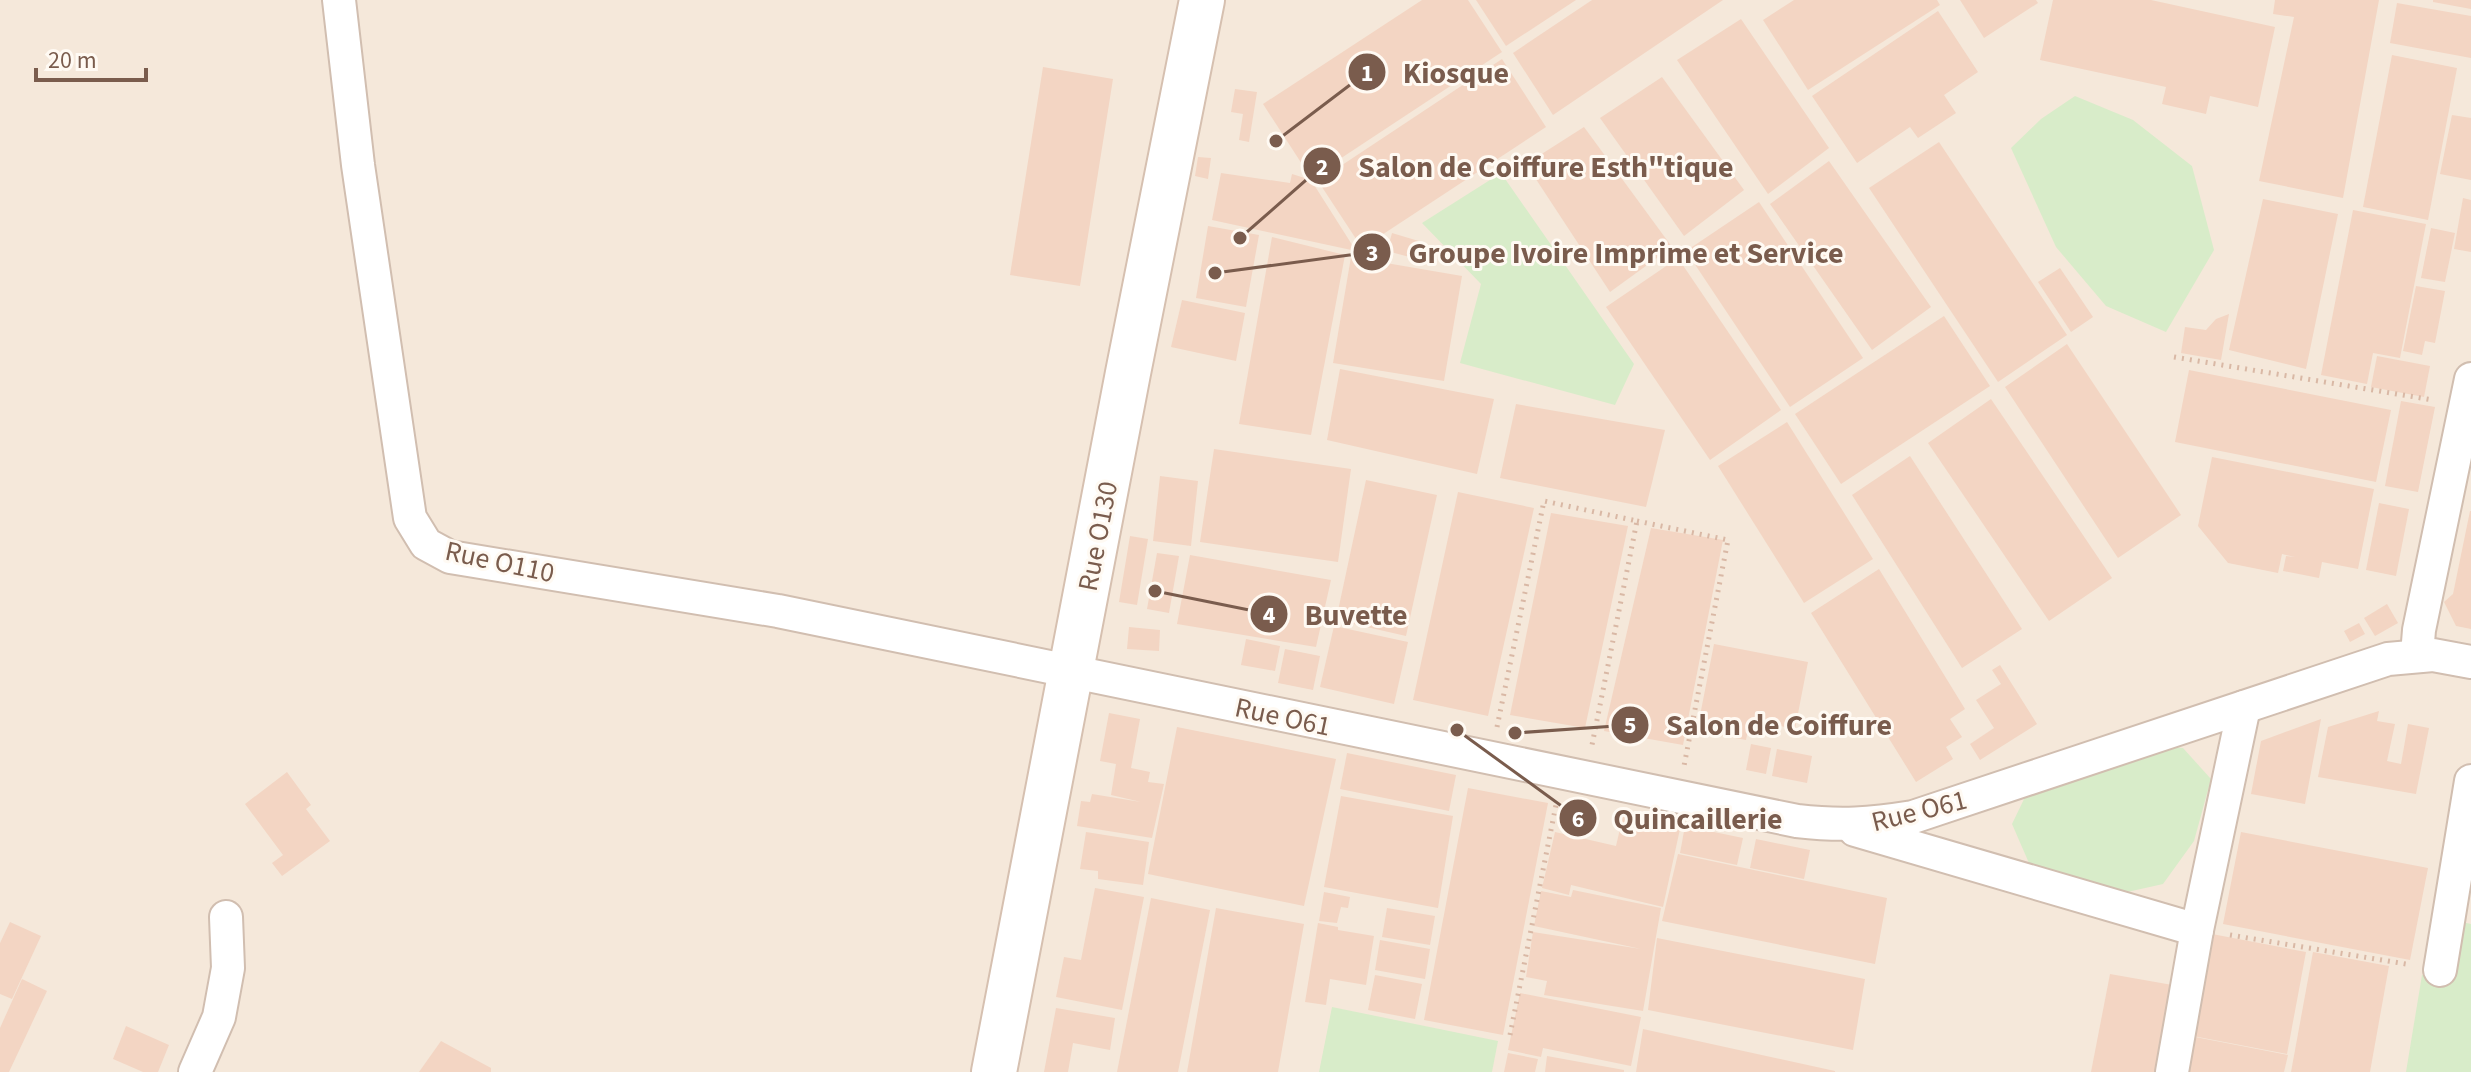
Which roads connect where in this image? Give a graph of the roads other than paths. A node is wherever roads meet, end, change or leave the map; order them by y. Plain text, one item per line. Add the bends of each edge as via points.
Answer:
1 (339, 0) edge
2 (1202, 0) edge
3 (2468, 392) edge
4 (2417, 655) junction
5 (2471, 662) edge
6 (1070, 672) junction
7 (2244, 707) junction
8 (2471, 781) edge
9 (1840, 826) junction
10 (226, 917) dead end
11 (2197, 930) junction
12 (2440, 970) road end
13 (195, 1072) edge
14 (994, 1072) edge
15 (2172, 1072) edge

1 - 6 street, Rue O110 via 410,518 426,544 450,557 778,611
2 - 6 street, Rue O130
3 - 4 street
4 - 5 street, Rue O61
4 - 7 street, Rue O61 via 2388,659
6 - 9 street, Rue O61
6 - 14 street, Rue O130
7 - 9 street, Rue O61 via 1913,817
7 - 11 street
8 - 12 street
9 - 11 street
10 - 13 street via 228,968 219,1017
11 - 15 street

